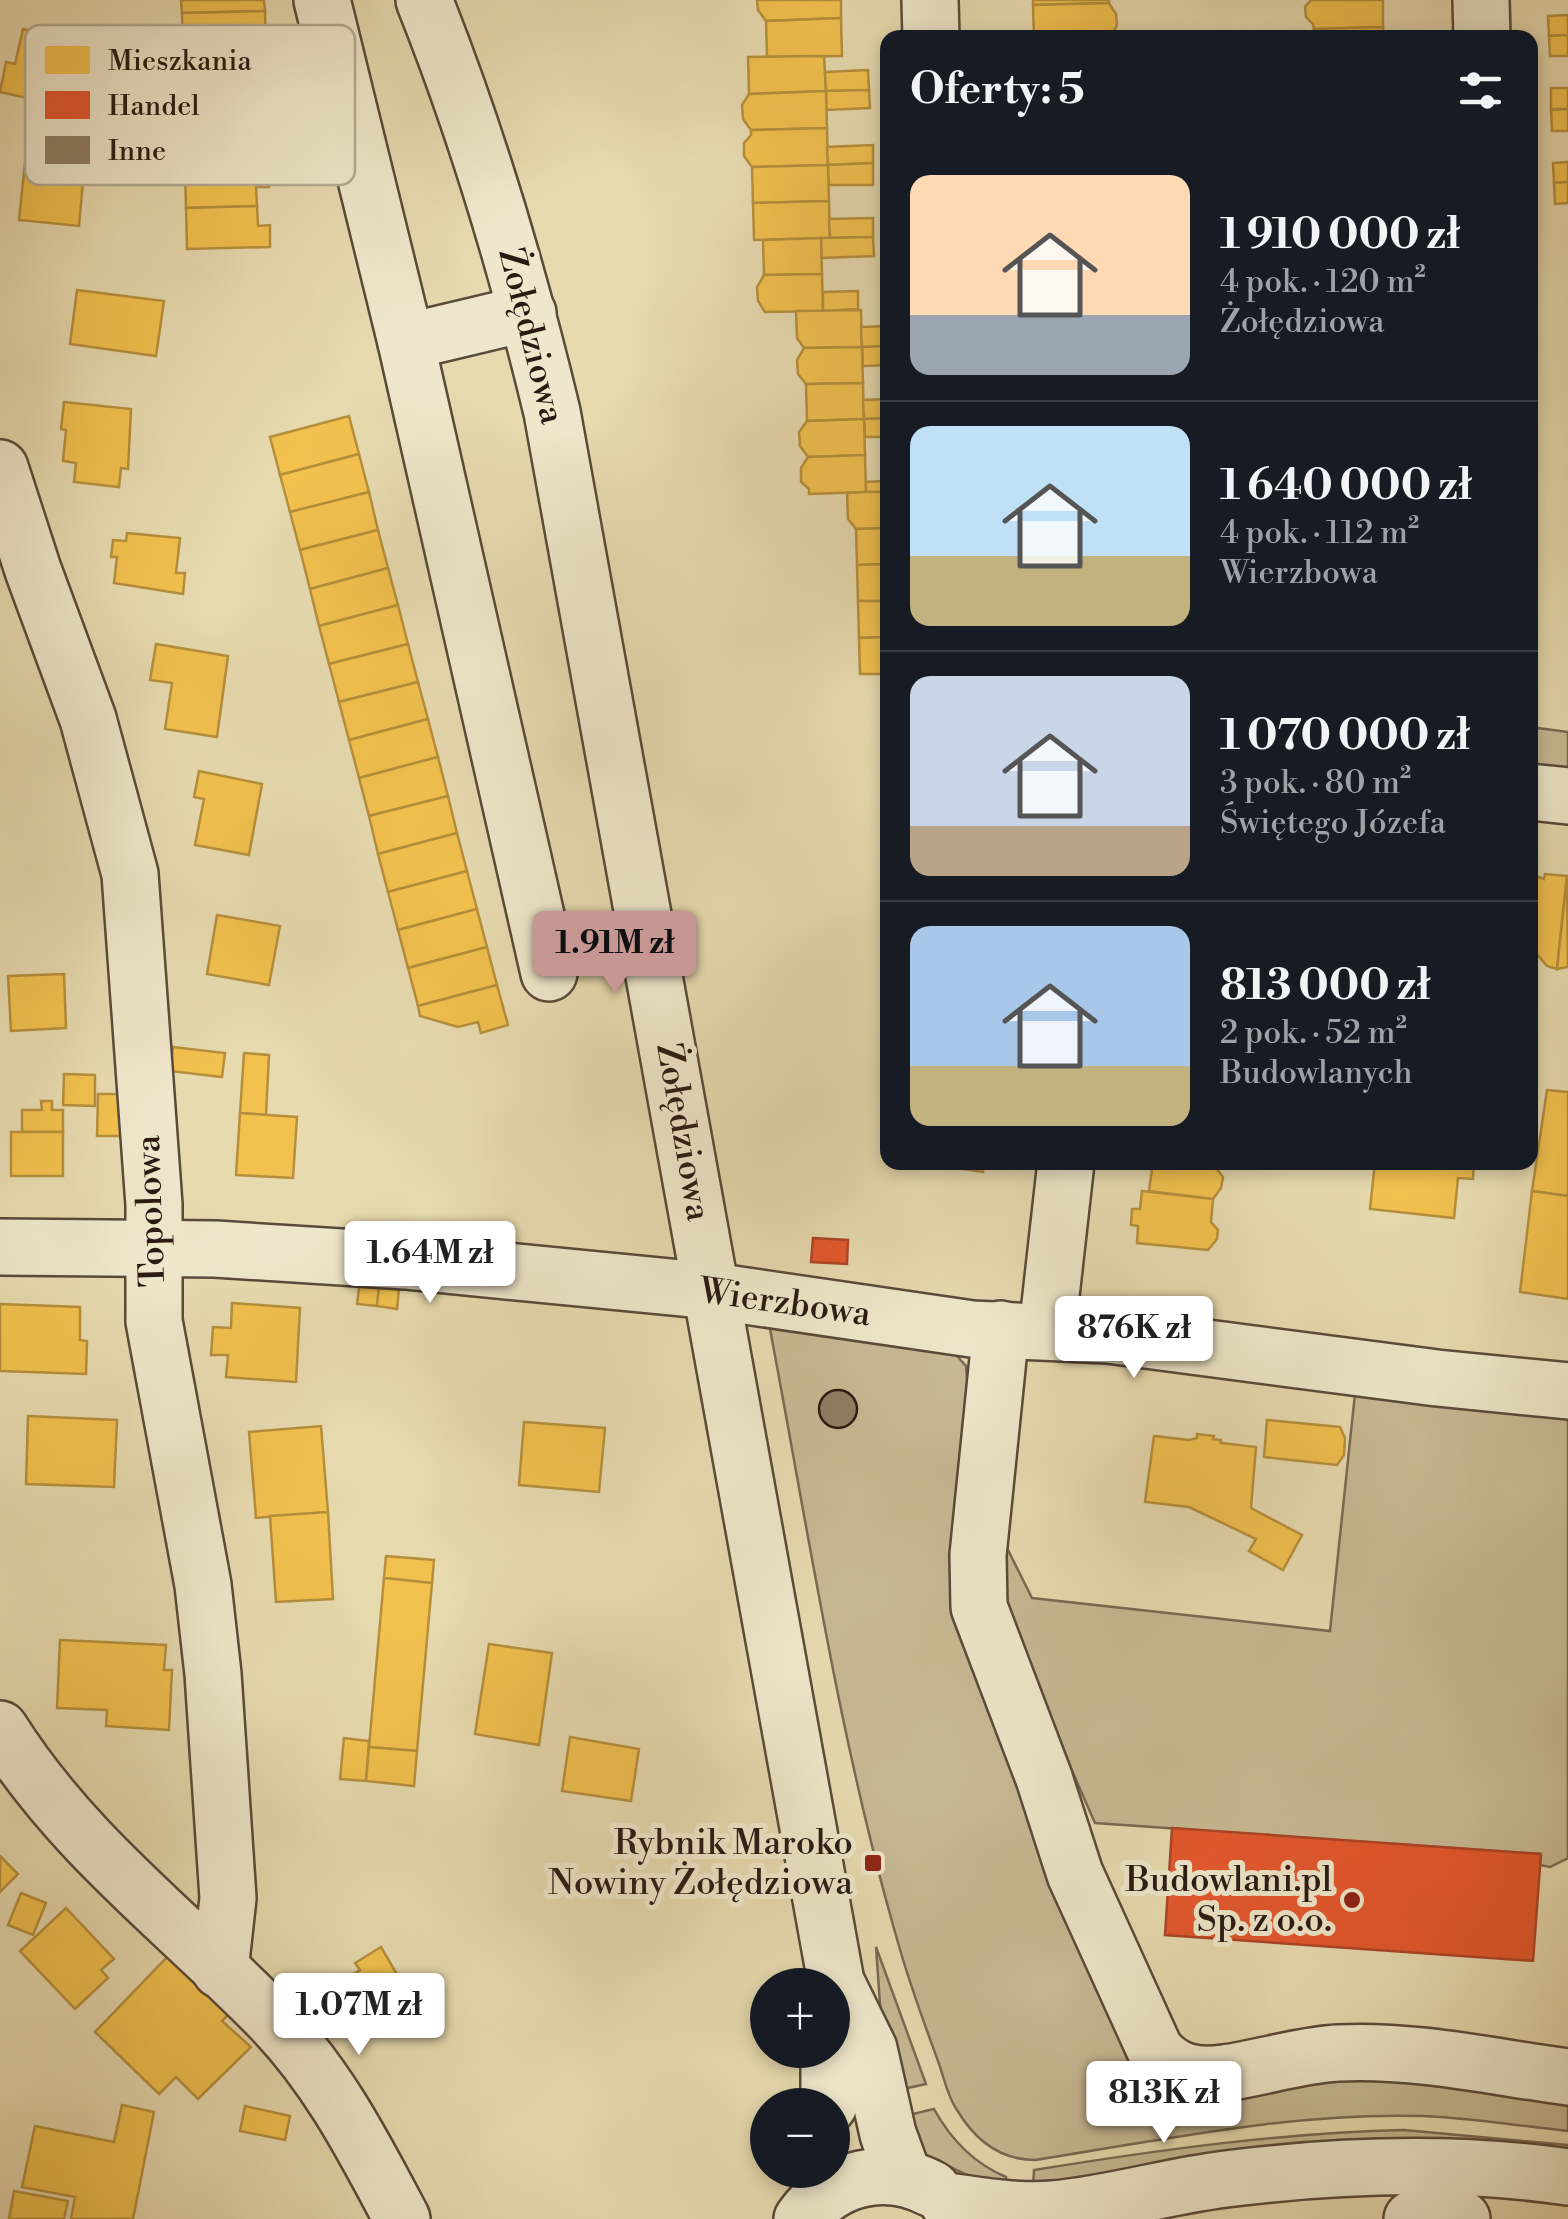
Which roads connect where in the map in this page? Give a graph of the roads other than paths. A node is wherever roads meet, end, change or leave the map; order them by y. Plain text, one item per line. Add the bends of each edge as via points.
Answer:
1 (322, 0) edge
2 (424, 0) edge
3 (930, 0) edge
4 (1480, 0) edge
5 (328, 25) edge
6 (932, 30) edge
7 (1482, 30) edge
8 (355, 134) edge
9 (528, 314) junction
10 (406, 342) junction
11 (0, 468) edge
12 (1538, 793) edge
13 (1568, 796) edge
14 (548, 973) dead end
15 (1064, 1170) edge
16 (0, 1247) edge
17 (153, 1247) junction
18 (712, 1291) junction
19 (1024, 1330) junction
20 (1568, 1391) edge
21 (0, 1729) edge
22 (829, 1968) edge
23 (220, 1970) junction
24 (850, 2022) edge
25 (1568, 2078) edge
26 (1568, 2177) edge
27 (817, 2195) edge
28 (938, 2199) edge
29 (402, 2219) edge
30 (1412, 2219) edge
31 (1462, 2219) edge

1 - 5 street
2 - 9 street, Żołędziowa via 476,136
3 - 6 street
4 - 7 street
8 - 10 street
9 - 10 street
9 - 18 street, Żołędziowa via 561,458
10 - 14 street
11 - 17 street, Topolowa via 88,718 130,874
12 - 13 street
15 - 19 street
16 - 17 street, Wierzbowa
17 - 18 street, Wierzbowa via 338,1255
17 - 23 street, Topolowa via 154,1321 214,1674 228,1898
18 - 19 street, Wierzbowa via 972,1329
18 - 22 street, Żołędziowa
19 - 20 street, Wierzbowa
19 - 25 street via 978,1555 979,1607 1074,1874 1155,2050 1172,2067 1198,2075 1366,2053
21 - 23 street via 77,1832
23 - 29 street via 266,2012 330,2090
24 - 28 street, Żołędziowa via 869,2049 888,2134
26 - 28 street via 1378,2168 1224,2179 1049,2209
27 - 28 street via 861,2178
30 - 31 street

